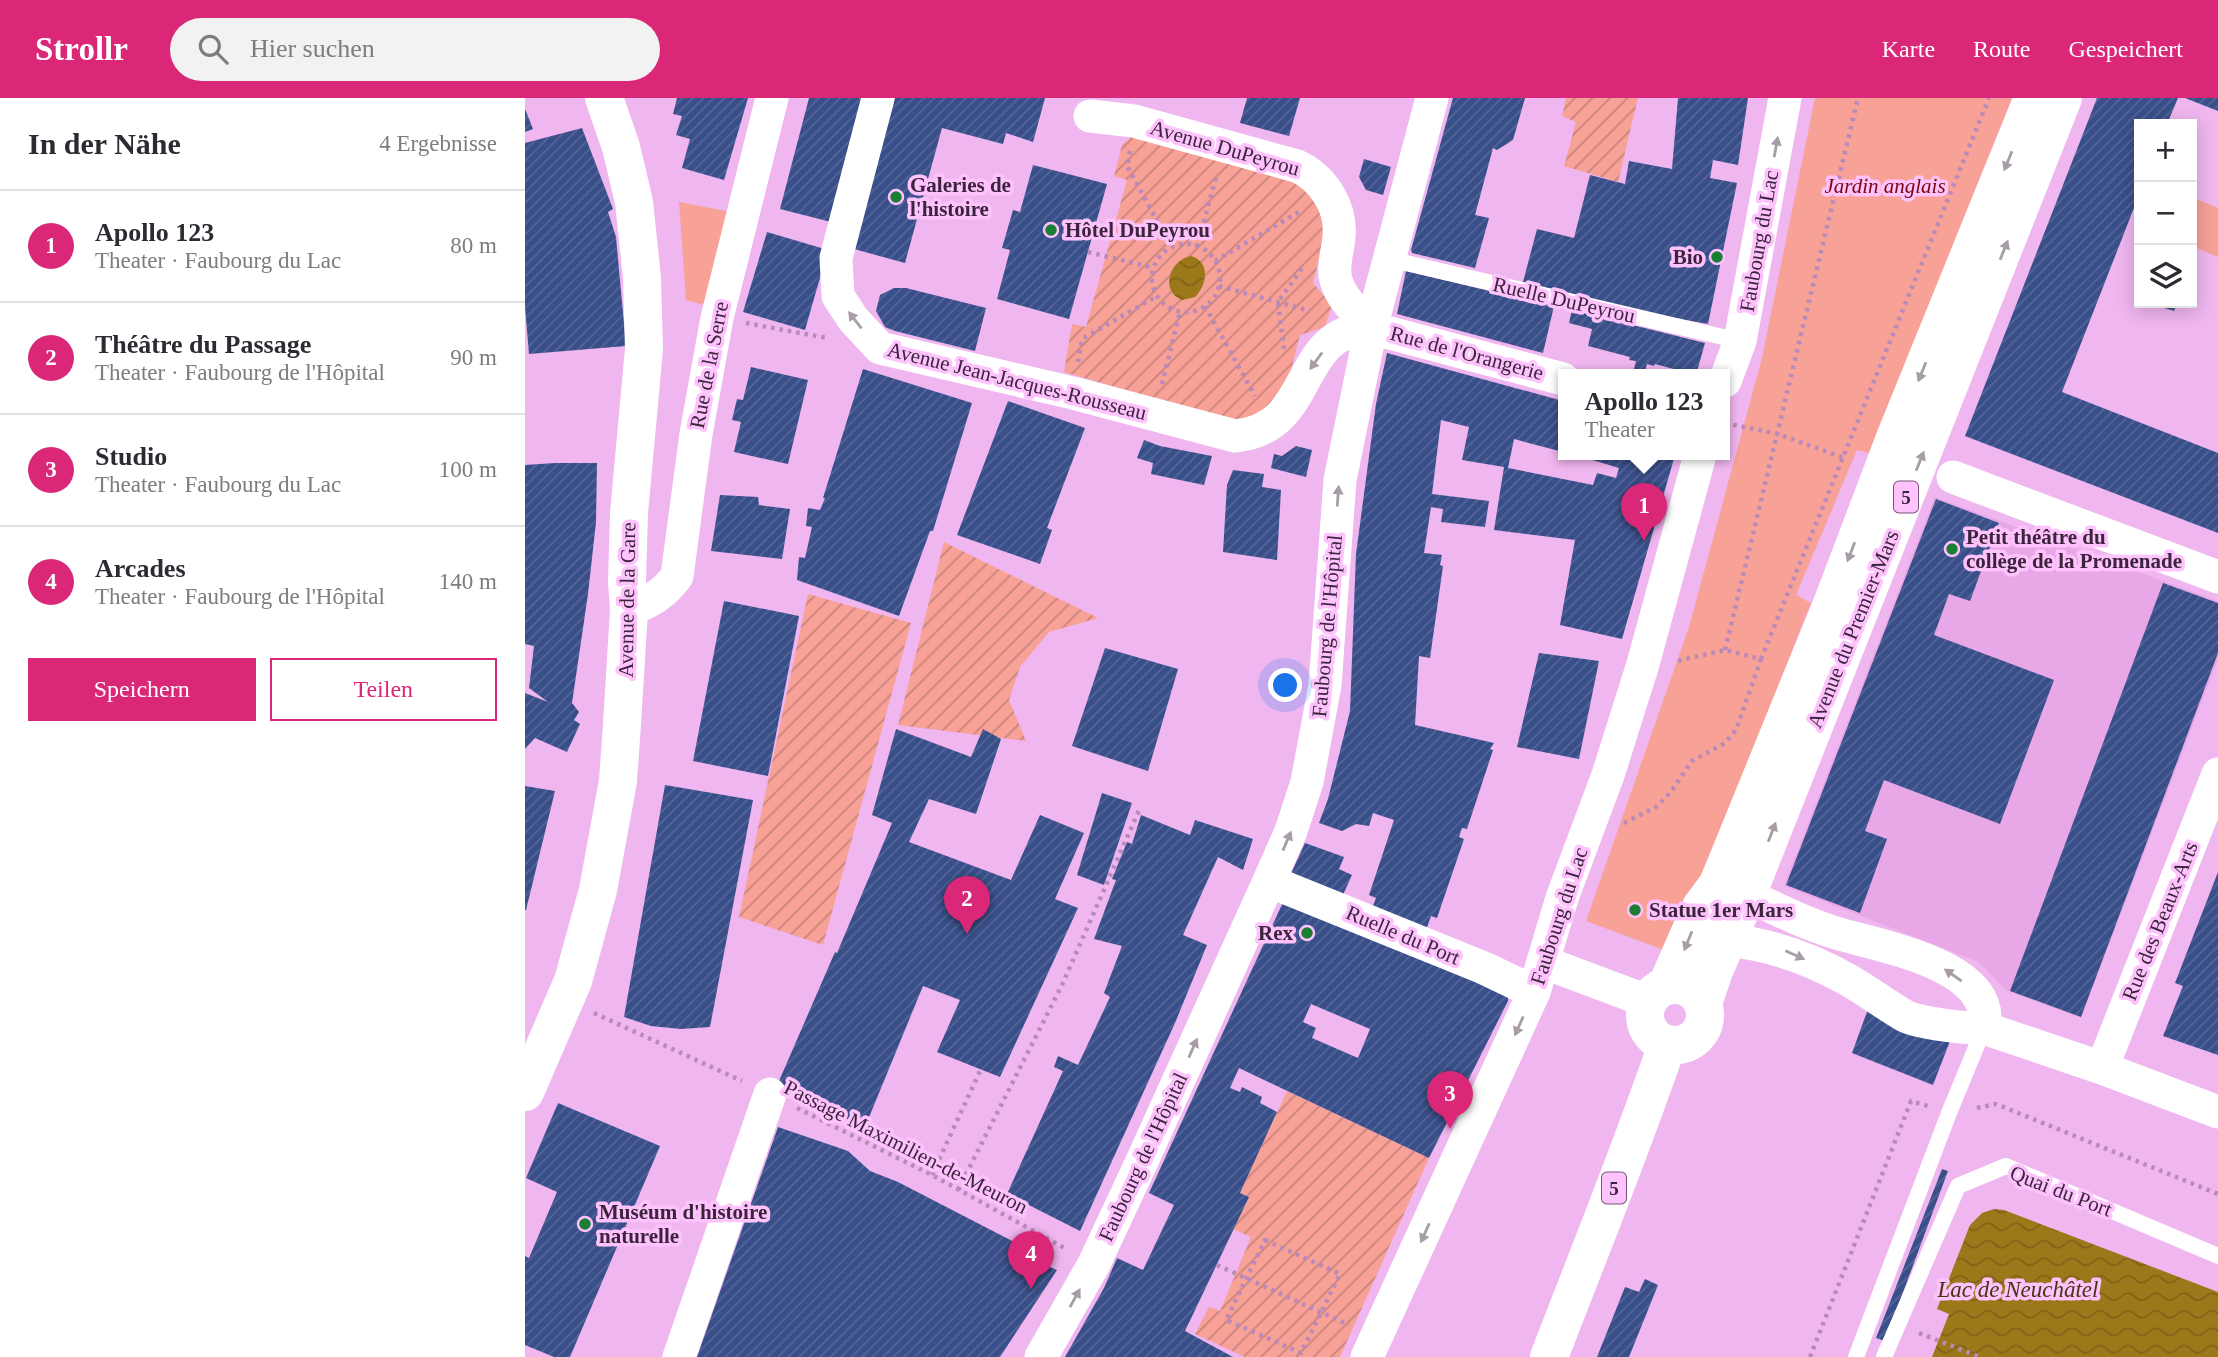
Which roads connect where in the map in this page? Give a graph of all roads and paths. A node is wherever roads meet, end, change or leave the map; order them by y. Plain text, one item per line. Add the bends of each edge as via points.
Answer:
1 (604, 98) edge
2 (772, 98) edge
3 (878, 98) edge
4 (1432, 98) edge
5 (1785, 98) edge
6 (1858, 98) edge
7 (1989, 98) edge
8 (2033, 98) edge
9 (2063, 98) edge
10 (1090, 116) dead end
11 (1143, 151) dead end
12 (1217, 172) dead end
13 (1310, 206) dead end
14 (1197, 247) junction
15 (1172, 248) junction
16 (1088, 252) dead end
17 (1389, 259) junction
18 (1308, 260) dead end
19 (1215, 261) junction
20 (1153, 268) junction
21 (1219, 286) junction
22 (1157, 296) junction
23 (1278, 302) junction
24 (1205, 306) junction
25 (1310, 311) dead end
26 (1180, 312) junction
27 (717, 318) junction
28 (1371, 328) junction
29 (828, 338) dead end
30 (1740, 341) junction
31 (1281, 358) dead end
32 (1089, 365) dead end
33 (1729, 369) edge
34 (1558, 378) edge
35 (1149, 381) dead end
36 (1161, 384) junction
37 (1174, 388) dead end
38 (1264, 394) dead end
39 (1257, 400) junction
40 (1248, 404) dead end
41 (1730, 424) edge
42 (1778, 434) junction
43 (1843, 457) junction
44 (1699, 460) edge
45 (1854, 462) dead end
46 (1953, 477) dead end
47 (2218, 577) edge
48 (629, 610) junction
49 (1724, 650) junction
50 (1761, 659) junction
51 (1677, 661) dead end
52 (2218, 774) edge
53 (1140, 808) dead end
54 (1620, 824) dead end
55 (1269, 881) junction
56 (1748, 895) junction
57 (1728, 940) junction
58 (1539, 977) junction
59 (1657, 993) junction
60 (566, 1000) junction
61 (1703, 1003) junction
62 (1984, 1028) junction
63 (1667, 1045) junction
64 (2102, 1068) junction
65 (980, 1071) dead end
66 (525, 1092) edge
67 (770, 1094) junction
68 (2218, 1112) edge
69 (1949, 1113) junction
70 (932, 1175) junction
71 (958, 1190) junction
72 (2218, 1194) edge
73 (2218, 1256) edge
74 (1094, 1264) junction
75 (1217, 1265) dead end
76 (1247, 1278) junction
77 (1322, 1312) junction
78 (1898, 1324) junction
79 (1360, 1342) edge
80 (679, 1357) edge
81 (1041, 1357) edge
82 (1549, 1357) edge
83 (1810, 1357) edge
84 (1856, 1357) edge
85 (1884, 1357) edge
86 (1980, 1357) edge

1 - 48 main road, Avenue de la Gare via 634,202 642,278 644,349 629,513
2 - 27 street, Rue de la Serre
28 -> 3 street, Avenue Jean-Jacques-Rousseau via 1354,328 1333,338 1279,419 1266,429 1235,436 880,348 838,296 835,258
4 - 17 street, Faubourg de l'Hôpital
30 -> 5 street, Faubourg du Lac
6 - 42 path
7 - 43 path
8 -> 59 main road, Avenue du Premier-Mars / 5 via 1718,884 1701,907
56 -> 9 main road, Avenue du Premier-Mars / 5
10 - 28 street, Avenue DuPeyrou via 1134,121 1311,173 1332,201 1338,218 1335,276 1341,294
11 - 15 path via 1130,148 1127,166
12 - 14 path
13 - 19 path
14 - 15 path
14 - 19 path
15 - 20 path
16 - 20 path
17 - 28 street, Faubourg de l'Hôpital
17 - 30 lane, Ruelle DuPeyrou
18 - 23 path
19 - 21 path
20 - 22 path
21 - 23 path
21 - 24 path
22 - 26 path
22 - 32 path via 1082,339 1076,362
23 - 25 path
23 - 31 path via 1284,347
24 - 26 path
24 - 39 path
26 - 36 path
27 - 29 path
27 - 48 street, Rue de la Serre via 677,576 667,590
28 - 34 street, Rue de l'Orangerie
55 -> 28 street, Faubourg de l'Hôpital via 1291,831 1313,754 1325,685 1340,480
30 - 33 street, Faubourg du Lac
35 - 36 path
36 - 37 path
38 - 39 path
39 - 40 path
41 - 42 path
42 - 43 path
42 - 49 path
43 - 45 path
43 - 50 path
44 - 58 street, Faubourg du Lac via 1643,664
46 - 47 street
48 - 60 main road, Avenue de la Gare via 618,781 598,890
49 - 50 path
49 - 51 path
50 - 54 path via 1736,730 1725,743 1692,761 1656,807
52 - 64 street, Rue des Beaux-Arts
53 - 71 path via 1062,985
55 - 58 street, Ruelle du Port via 1472,963
74 -> 55 street, Faubourg de l'Hôpital
56 - 57 main road, Avenue du Premier-Mars
62 -> 56 street via 1987,1014 1983,1002 1973,989 1934,961 1835,933
57 - 61 main road, Avenue du Premier-Mars
57 -> 62 street via 1783,950 1849,981 1908,1017
58 - 59 street, Ruelle du Port
58 -> 79 street, Faubourg du Lac
59 - 61 main road via 1676,985 1692,990
59 - 63 main road via 1644,1019 1651,1036
60 - 66 main road, Avenue de la Gare
60 - 67 path, Passage Maximilien-de-Meuron
61 - 63 main road via 1705,1020 1698,1035 1684,1044
62 - 64 street
62 - 69 lane
63 - 82 main road, 5
64 - 68 street
65 - 70 path
67 - 70 path, Passage Maximilien-de-Meuron
67 - 80 street
69 - 72 path via 1996,1104
69 - 83 path via 1911,1101
69 - 84 lane
70 - 71 path, Passage Maximilien-de-Meuron
71 - 74 path, Passage Maximilien-de-Meuron
73 - 78 lane, Quai du Port via 2006,1166 1958,1186
81 -> 74 street, Faubourg de l'Hôpital
75 - 76 path
76 - 77 path
76 - 77 path via 1265,1240 1340,1274
76 - 77 path via 1226,1320 1301,1353
77 - 79 path
78 - 85 lane, Quai du Port
78 - 86 path

